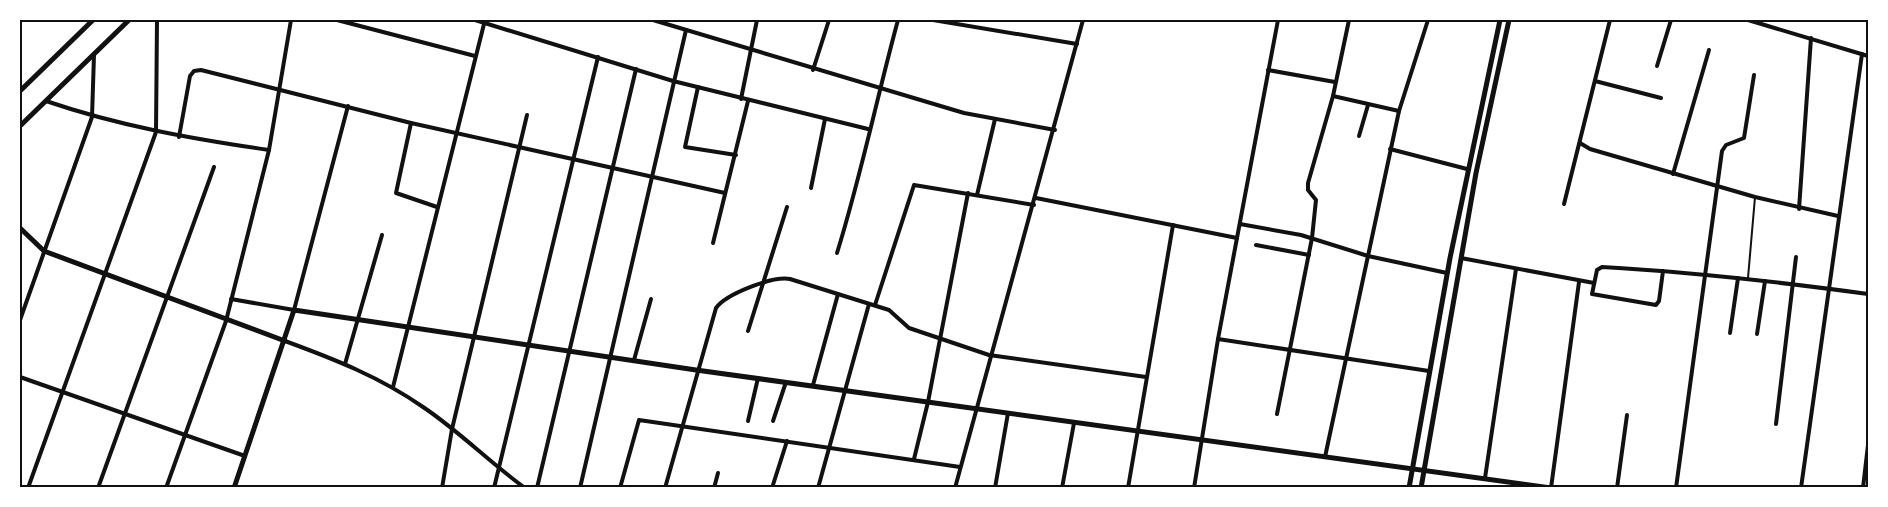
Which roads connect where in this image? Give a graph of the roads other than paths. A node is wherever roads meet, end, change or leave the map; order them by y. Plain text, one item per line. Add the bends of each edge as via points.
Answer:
1 (93, 20) edge
2 (129, 20) edge
3 (157, 20) edge
4 (291, 20) edge
5 (337, 20) edge
6 (367, 20) edge
7 (475, 20) edge
8 (653, 20) edge
9 (757, 20) edge
10 (829, 20) edge
11 (898, 20) edge
12 (933, 20) edge
13 (1083, 20) edge
14 (1278, 20) edge
15 (1349, 20) edge
16 (1428, 20) edge
17 (1500, 20) edge
18 (1509, 20) edge
19 (1610, 20) edge
20 (1671, 20) edge
21 (1748, 20) edge
22 (485, 21) edge
23 (365, 27) junction
24 (686, 30) junction
25 (1811, 38) junction
26 (1077, 44) junction
27 (752, 50) junction
28 (1709, 50) dead end
29 (94, 54) junction
30 (1862, 54) junction
31 (475, 56) junction
32 (1869, 56) edge
33 (598, 57) junction
34 (1657, 66) dead end
35 (636, 69) junction
36 (813, 70) junction
37 (1268, 70) junction
38 (1754, 75) dead end
39 (673, 81) junction
40 (1594, 81) junction
41 (1335, 82) junction
42 (698, 87) junction
43 (879, 89) junction
44 (279, 90) junction
45 (20, 91) edge
46 (1333, 96) junction
47 (1661, 98) dead end
48 (741, 99) junction
49 (46, 101) junction
50 (748, 101) junction
51 (1368, 105) junction
52 (348, 106) junction
53 (1399, 111) junction
54 (527, 115) dead end
55 (92, 117) junction
56 (825, 119) junction
57 (995, 119) junction
58 (411, 123) junction
59 (20, 126) edge
60 (868, 129) junction
61 (1055, 130) junction
62 (156, 132) junction
63 (457, 132) junction
64 (1359, 136) dead end
65 (179, 137) junction
66 (1580, 143) junction
67 (519, 147) junction
68 (1390, 149) junction
69 (269, 150) junction
70 (736, 155) junction
71 (571, 158) junction
72 (214, 166) dead end
73 (612, 168) junction
74 (1467, 169) junction
75 (1673, 174) junction
76 (652, 178) junction
77 (1717, 187) junction
78 (811, 188) dead end
79 (725, 193) junction
80 (968, 193) junction
81 (977, 195) junction
82 (1755, 197) junction
83 (1036, 198) junction
84 (1564, 204) dead end
85 (1034, 205) junction
86 (437, 207) junction
87 (787, 207) dead end
88 (1799, 209) junction
89 (1838, 216) junction
90 (1240, 224) junction
91 (1173, 225) junction
92 (20, 228) edge
93 (382, 234) dead end
94 (1237, 238) junction
95 (1312, 238) junction
96 (712, 243) dead end
97 (1256, 245) dead end
98 (44, 251) junction
99 (837, 253) dead end
100 (1309, 255) junction
101 (1368, 256) junction
102 (1796, 257) dead end
103 (1461, 258) junction
104 (1516, 269) junction
105 (1663, 271) junction
106 (1447, 273) junction
107 (104, 276) junction
108 (1707, 276) junction
109 (1738, 278) junction
110 (1748, 279) junction
111 (1765, 281) junction
112 (1579, 282) junction
113 (764, 283) junction
114 (1594, 283) junction
115 (1793, 285) junction
116 (1830, 289) junction
117 (838, 294) junction
118 (1869, 294) edge
119 (165, 298) junction
120 (231, 299) junction
121 (651, 299) dead end
122 (869, 304) junction
123 (875, 305) junction
124 (294, 310) junction
125 (20, 320) edge
126 (359, 320) junction
127 (226, 321) junction
128 (408, 326) junction
129 (748, 331) dead end
130 (1730, 333) dead end
131 (1757, 334) dead end
132 (474, 335) junction
133 (1218, 339) junction
134 (940, 340) junction
135 (285, 342) junction
136 (528, 343) junction
137 (1290, 349) junction
138 (568, 350) junction
139 (989, 355) junction
140 (611, 357) junction
141 (1347, 357) junction
142 (634, 360) junction
143 (345, 364) junction
144 (696, 370) junction
145 (1429, 370) junction
146 (20, 377) edge
147 (758, 377) junction
148 (1146, 377) junction
149 (786, 381) junction
150 (813, 385) junction
151 (393, 387) junction
152 (845, 390) junction
153 (62, 391) junction
154 (928, 402) junction
155 (976, 408) junction
156 (1008, 413) junction
157 (125, 414) junction
158 (1277, 414) dead end
159 (1627, 415) dead end
160 (748, 421) dead end
161 (773, 421) dead end
162 (1074, 423) junction
163 (1776, 424) dead end
164 (681, 426) junction
165 (452, 429) junction
166 (1138, 431) junction
167 (185, 435) junction
168 (1202, 439) junction
169 (787, 441) junction
170 (1869, 445) edge
171 (830, 446) junction
172 (246, 456) junction
173 (1325, 457) junction
174 (914, 459) junction
175 (960, 467) junction
176 (498, 469) junction
177 (1412, 469) junction
178 (1424, 470) junction
179 (718, 473) dead end
180 (1485, 478) junction
181 (1551, 487) edge
182 (28, 488) edge
183 (98, 488) edge
184 (166, 488) edge
185 (234, 488) edge
186 (442, 488) edge
187 (494, 488) edge
188 (525, 488) edge
189 (537, 488) edge
190 (580, 488) edge
191 (620, 488) edge
192 (665, 488) edge
193 (714, 488) edge
194 (772, 488) edge
195 (818, 488) edge
196 (955, 488) edge
197 (995, 488) edge
198 (1062, 488) edge
199 (1128, 488) edge
200 (1194, 488) edge
201 (1409, 488) edge
202 (1421, 488) edge
203 (1617, 488) edge
204 (1676, 488) edge
205 (1802, 488) edge
206 (1863, 488) edge

1 - 45 street
2 - 29 street
3 - 62 street
4 - 44 street
5 - 23 street
6 - 23 street
7 - 22 street
8 - 24 street
9 - 27 street
10 - 36 street
11 - 43 street
12 - 26 street
13 - 26 street
14 - 37 street
15 - 41 street
16 - 53 street
17 - 74 street
18 - 103 street
19 - 40 street
20 - 34 street
21 - 25 street
22 - 31 street
22 - 33 street
23 - 31 street
24 - 27 street
24 - 39 street
25 - 30 street
25 - 88 street
26 - 61 street
27 - 36 street
27 - 48 street
28 - 75 street
29 - 49 street
29 - 55 street
30 - 32 street
30 - 89 street
31 - 63 street
33 - 35 street
33 - 71 street
35 - 39 street
35 - 73 street
36 - 43 street
37 - 41 street
37 - 90 street
38 - 77 street via 1744,138 1724,147
39 - 42 street
39 - 76 street
40 - 47 street
40 - 66 street
41 - 46 street
42 - 48 street
42 - 70 street via 685,147
43 - 57 street
43 - 60 street
44 - 52 street
44 - 65 street via 194,71
44 - 69 street
46 - 51 street
46 - 95 street via 1308,183 1316,200
48 - 50 street
49 - 55 street
49 - 59 street
50 - 56 street
50 - 70 street
51 - 53 street
51 - 64 street
52 - 58 street
52 - 124 street
53 - 68 street
54 - 67 street
55 - 62 street
55 - 98 street
56 - 60 street
56 - 78 street
57 - 61 street
57 - 81 street
58 - 63 street
58 - 86 street via 396,193
60 - 99 street via 853,203
61 - 83 street
62 - 65 street
62 - 107 street
63 - 67 street
63 - 86 street
65 - 69 street
66 - 75 street
66 - 84 street
67 - 71 street
67 - 132 street
68 - 74 street
68 - 101 street
69 - 120 street
70 - 79 street
71 - 73 street
71 - 136 street
72 - 119 street
73 - 76 street
73 - 138 street
74 - 106 street
75 - 77 street
76 - 79 street
76 - 140 street
77 - 82 street
77 - 108 street
79 - 96 street
80 - 81 street
80 - 123 street via 914,185
80 - 134 street
81 - 85 street
82 - 88 street
82 - 110 lane
83 - 85 street
83 - 91 street
85 - 139 street
86 - 128 street
87 - 113 street
88 - 89 street
89 - 116 street
90 - 94 street
90 - 95 street
91 - 94 street
91 - 148 street
92 - 98 street
93 - 126 street
94 - 133 street
95 - 100 street
95 - 101 street
97 - 100 street
98 - 107 street
98 - 125 street
100 - 137 street
101 - 106 street
101 - 141 street
102 - 115 street
103 - 104 street
103 - 178 street
104 - 112 street
104 - 180 street
105 - 108 street
105 - 114 street via 1602,267 1597,270
105 - 114 street via 1656,305 1594,297
106 - 145 street
107 - 119 street
107 - 153 street
108 - 109 street
108 - 204 street
109 - 110 street
109 - 130 street
110 - 111 street
111 - 115 street
111 - 131 street
112 - 114 street
112 - 181 street
113 - 117 street via 783,278
113 - 129 street
113 - 144 street via 719,303 711,317
115 - 116 street
115 - 163 street
116 - 118 street
116 - 205 street
117 - 122 street
117 - 150 street
119 - 127 street
119 - 157 street
120 - 124 street
120 - 127 street
121 - 142 street
122 - 123 street
122 - 152 street
123 - 134 street via 893,312 906,326
124 - 126 street
124 - 135 street
126 - 128 street
126 - 143 street
127 - 135 street
127 - 167 street
128 - 132 street
128 - 151 street
132 - 136 street
132 - 165 street
133 - 137 street
133 - 168 street
134 - 139 street
134 - 154 street
135 - 143 street
135 - 172 street
136 - 138 street
136 - 176 street
137 - 141 street
137 - 158 street
138 - 140 street
138 - 189 street
139 - 148 street
139 - 155 street
140 - 142 street
140 - 190 street
141 - 145 street
141 - 173 street
142 - 144 street
143 - 151 street
144 - 147 street
144 - 164 street
145 - 177 street
146 - 153 street
147 - 149 street
147 - 160 street
148 - 166 street
149 - 150 street
149 - 161 street
150 - 152 street
151 - 165 street
152 - 154 street
152 - 171 street
153 - 157 street
153 - 182 street
154 - 155 street
154 - 174 street
155 - 156 street
155 - 175 street
156 - 162 street
156 - 197 street
157 - 167 street
157 - 183 street
159 - 203 street
162 - 166 street
162 - 198 street
164 - 169 street
164 - 191 street via 639,420
164 - 192 street
165 - 176 street
165 - 186 street
166 - 168 street
166 - 199 street
167 - 172 street
167 - 184 street
168 - 173 street
168 - 200 street
169 - 171 street
169 - 194 street
170 - 206 street
171 - 174 street
171 - 195 street
172 - 185 street
173 - 177 street
174 - 175 street
175 - 196 street
176 - 187 street
176 - 188 street
177 - 178 street
177 - 201 street
178 - 180 street
178 - 202 street
179 - 193 street
180 - 181 street

